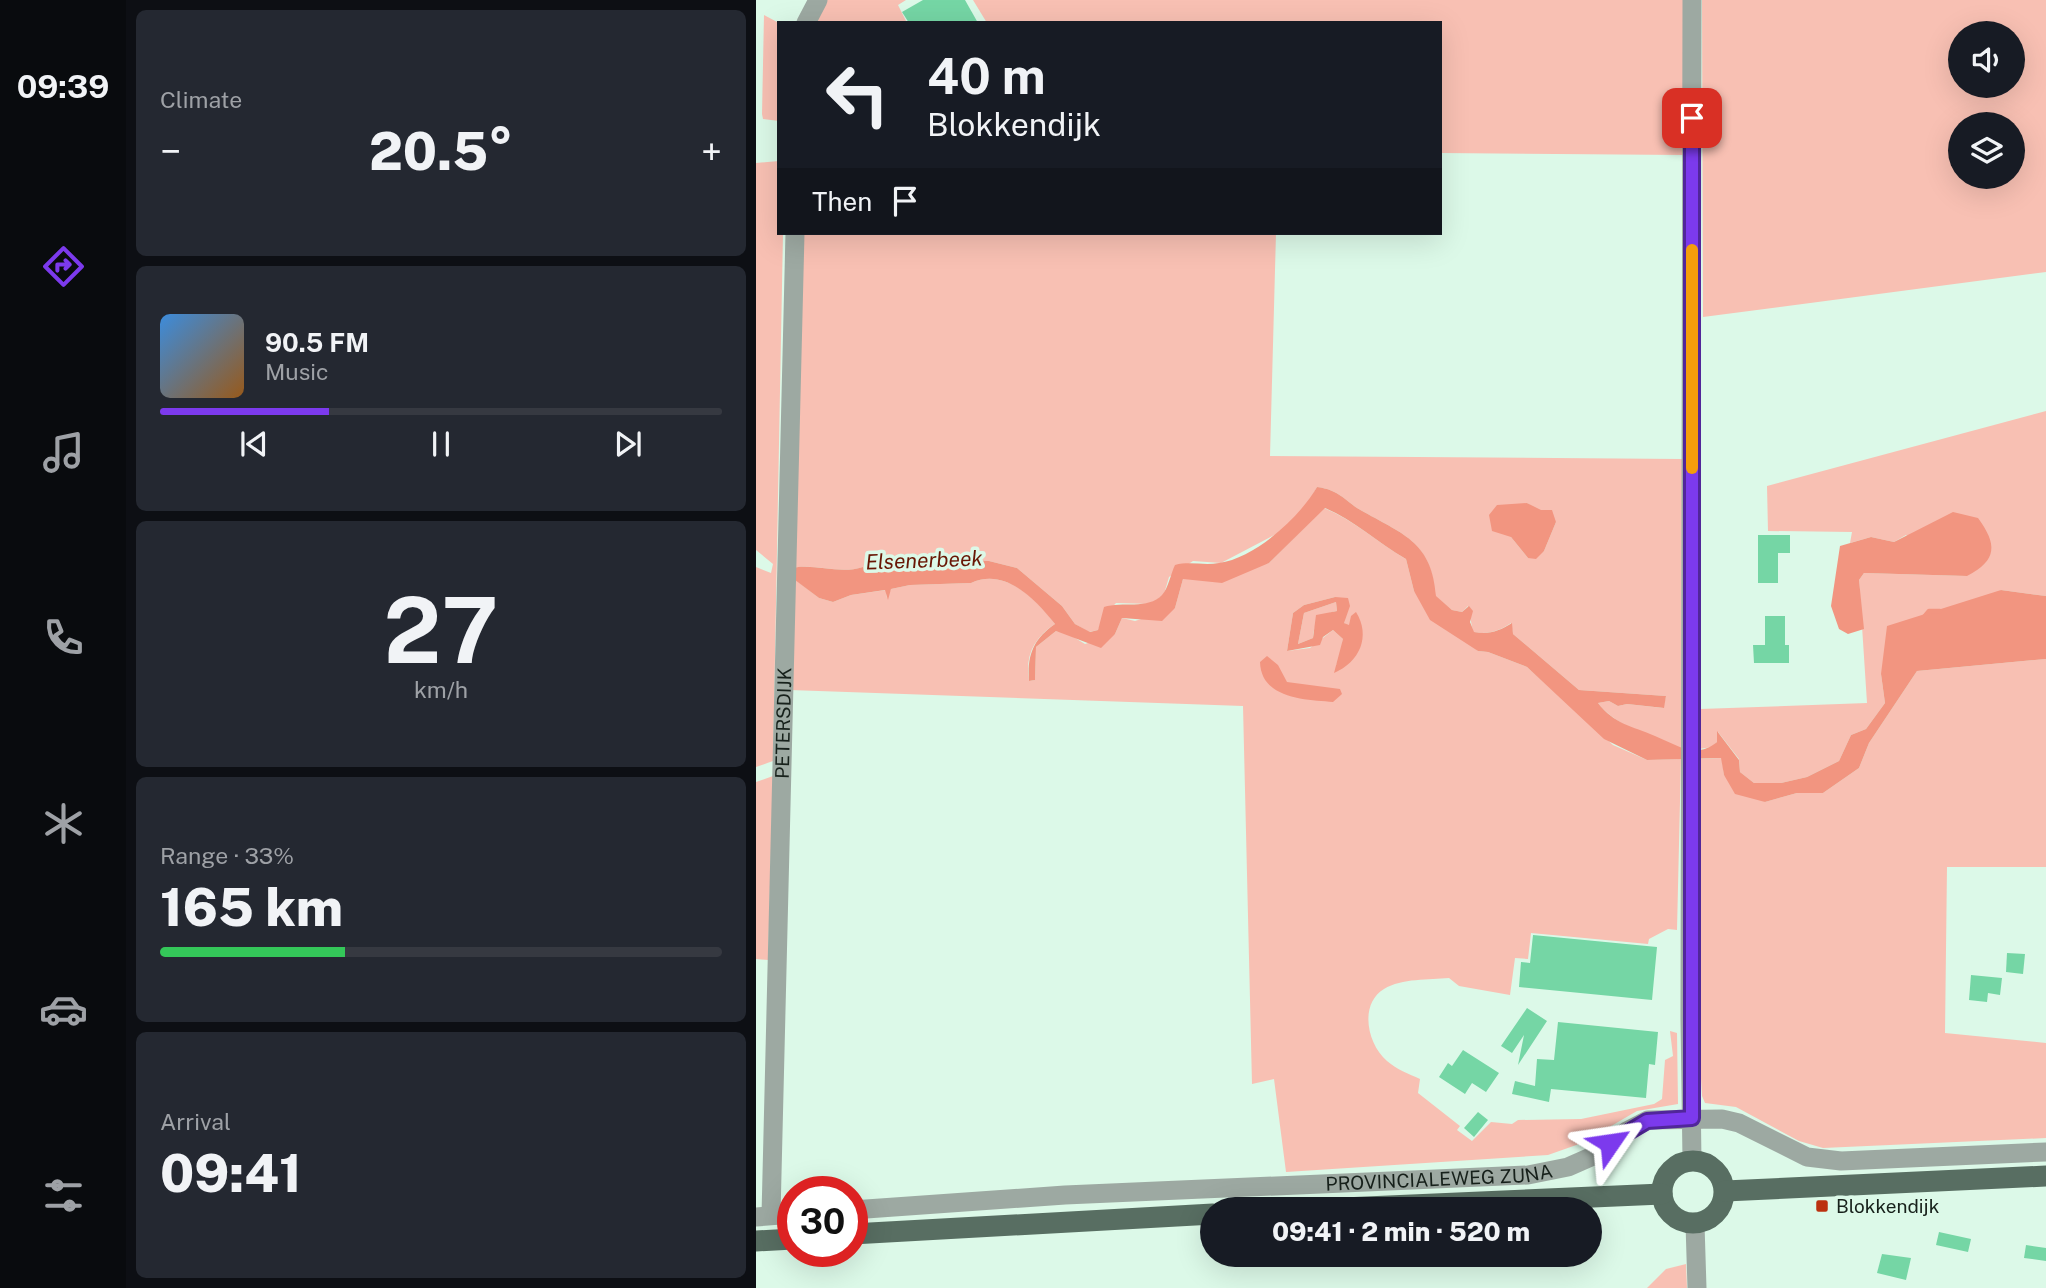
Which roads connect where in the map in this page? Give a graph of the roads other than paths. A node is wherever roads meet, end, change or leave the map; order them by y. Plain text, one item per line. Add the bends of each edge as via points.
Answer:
1 (818, 0) edge
2 (1692, 0) edge
3 (807, 21) edge
4 (795, 235) edge
5 (1692, 1118) junction
6 (2046, 1152) edge
7 (1692, 1160) junction
8 (2046, 1176) edge
9 (1725, 1192) junction
10 (1662, 1194) junction
11 (1594, 1197) edge
12 (868, 1209) edge
13 (1200, 1215) edge
14 (764, 1216) edge
15 (1695, 1224) junction
16 (868, 1233) edge
17 (777, 1239) edge
18 (756, 1241) edge
19 (1697, 1288) edge

1 - 3 street
2 - 5 street
4 - 14 street, PETERSDIJK
5 - 6 street, PROVINCIALEWEG ZUNA via 1739,1123 1807,1157 1840,1161
5 - 7 street
5 - 12 street, PROVINCIALEWEG ZUNA via 1647,1121 1593,1156 1568,1167 1528,1175 1065,1195
7 - 9 main road via 1713,1167
7 - 10 main road via 1672,1169
8 - 9 main road
9 - 15 main road via 1719,1210
10 - 11 main road, PROVINCIALEWEG ZUNA
10 - 15 main road via 1674,1217
13 - 16 main road
15 - 19 street
17 - 18 main road

